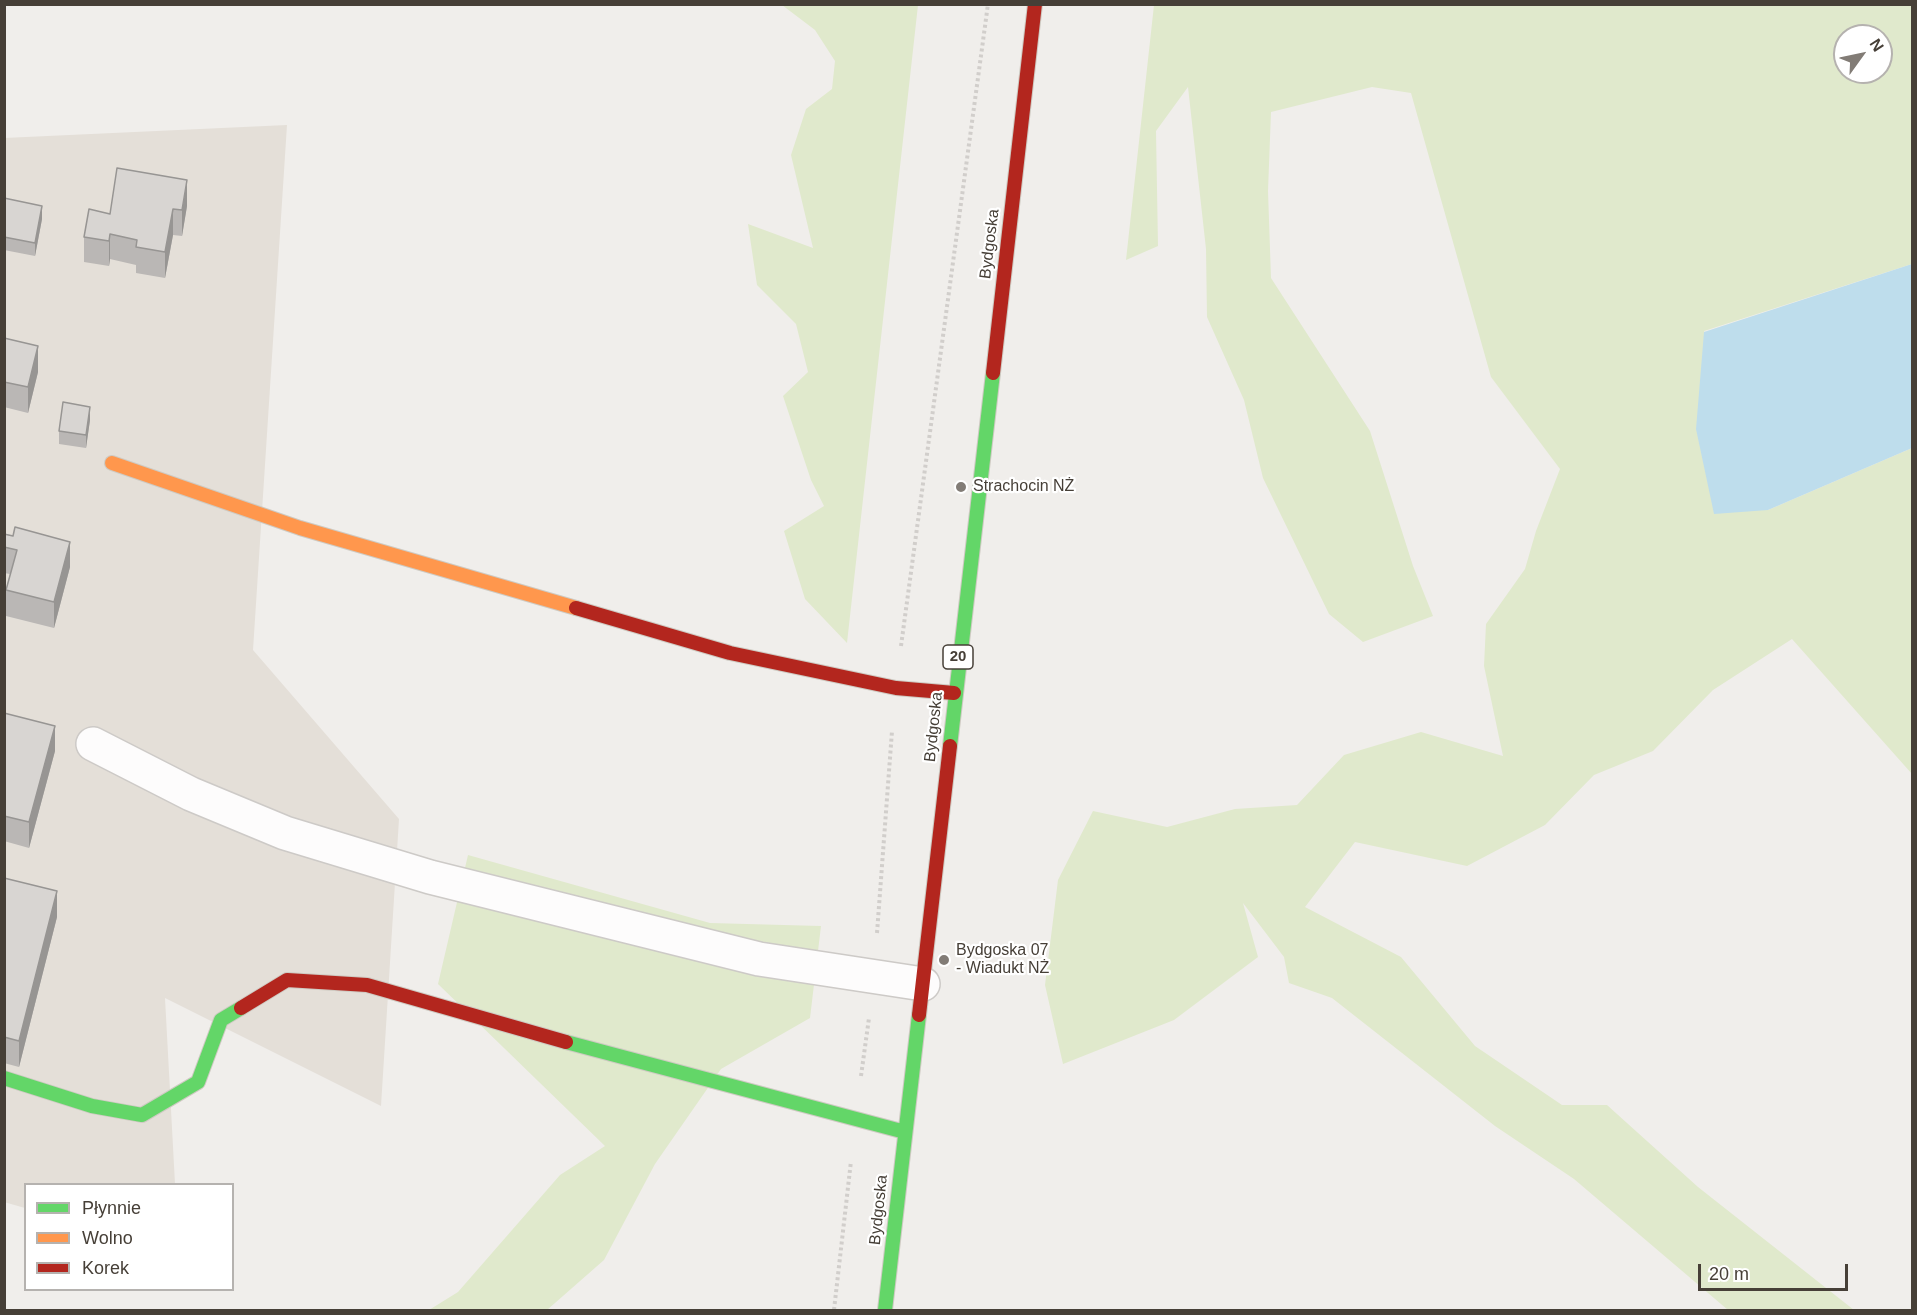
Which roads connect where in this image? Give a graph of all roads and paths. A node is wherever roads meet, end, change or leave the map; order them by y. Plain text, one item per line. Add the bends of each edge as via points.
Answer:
1 (1035, 4) edge
2 (112, 463) dead end
3 (954, 693) junction
4 (93, 744) dead end
5 (923, 984) junction
6 (4, 1078) edge
7 (905, 1132) junction
8 (885, 1311) edge

1 - 3 street, Bydgoska / 20
2 - 3 street via 300,528 730,653 896,687
3 - 5 street, Bydgoska / 20
4 - 5 street via 192,794 285,832 430,877 759,958
5 - 7 street, Bydgoska / 20
6 - 7 street via 92,1106 142,1115 198,1082 221,1020 287,980 367,985 575,1046
7 - 8 street, Bydgoska / 20

